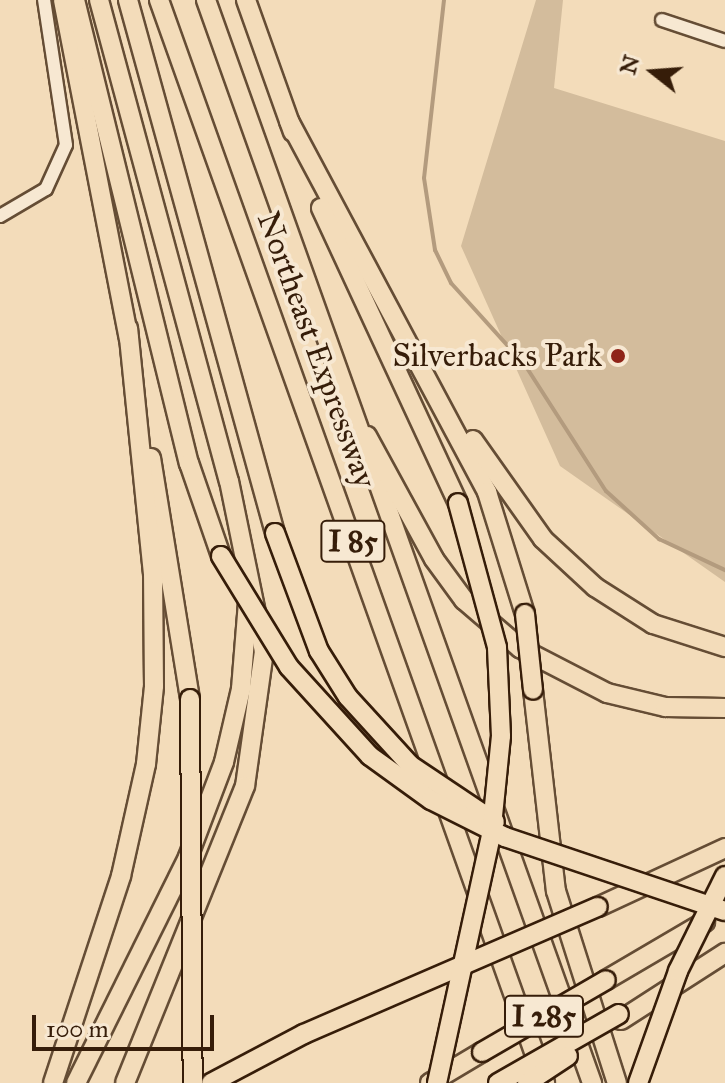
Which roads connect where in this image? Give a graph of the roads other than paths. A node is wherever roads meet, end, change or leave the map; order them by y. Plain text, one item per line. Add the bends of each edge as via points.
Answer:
1 (44, 0) edge
2 (63, 0) edge
3 (75, 0) edge
4 (99, 0) edge
5 (128, 0) edge
6 (159, 0) edge
7 (206, 0) edge
8 (246, 0) edge
9 (662, 20) dead end
10 (725, 41) edge
11 (289, 121) junction
12 (0, 216) edge
13 (383, 300) junction
14 (128, 328) junction
15 (354, 417) junction
16 (247, 563) junction
17 (725, 647) edge
18 (725, 708) edge
19 (725, 848) edge
20 (619, 876) junction
21 (725, 876) edge
22 (725, 911) edge
23 (725, 952) edge
24 (620, 1017) junction
25 (53, 1083) edge
26 (76, 1083) edge
27 (125, 1083) edge
28 (193, 1083) edge
29 (211, 1083) edge
30 (430, 1083) edge
31 (437, 1083) edge
32 (498, 1083) edge
33 (527, 1083) edge
34 (545, 1083) edge
35 (592, 1083) edge
36 (617, 1083) edge
37 (638, 1083) edge

1 - 12 street via 66,145 46,189
2 - 14 highway
3 - 20 highway, bridge via 189,463 221,556 289,667 370,756 459,818
4 - 16 highway
5 - 20 highway, bridge via 275,533 319,651 373,729 482,815
6 - 34 highway, Northeast Expressway / I 85
7 - 15 highway, Northeast Expressway / I 85
8 - 11 highway
9 - 10 street
11 - 13 highway
11 - 31 highway, bridge via 360,303 458,503 497,647 501,736 491,836
13 - 17 highway via 494,475 568,565 653,624
13 - 36 highway, bridge via 487,492 525,614 556,891
14 - 25 highway via 153,574 151,717 121,876
14 - 28 highway, bridge via 190,699
15 - 18 highway via 393,473 434,559 464,600 520,648 607,693 665,707
15 - 35 highway, Northeast Expressway / I 85
16 - 26 highway via 241,689 224,762 188,857
16 - 27 highway via 264,651 245,786
19 - 29 highway, bridge via 304,1034
20 - 22 highway, bridge
21 - 37 highway, bridge via 683,959
22 - 30 highway, I 285, bridge
23 - 24 highway, I 285
24 - 32 highway, I 285, bridge
24 - 33 highway, bridge

